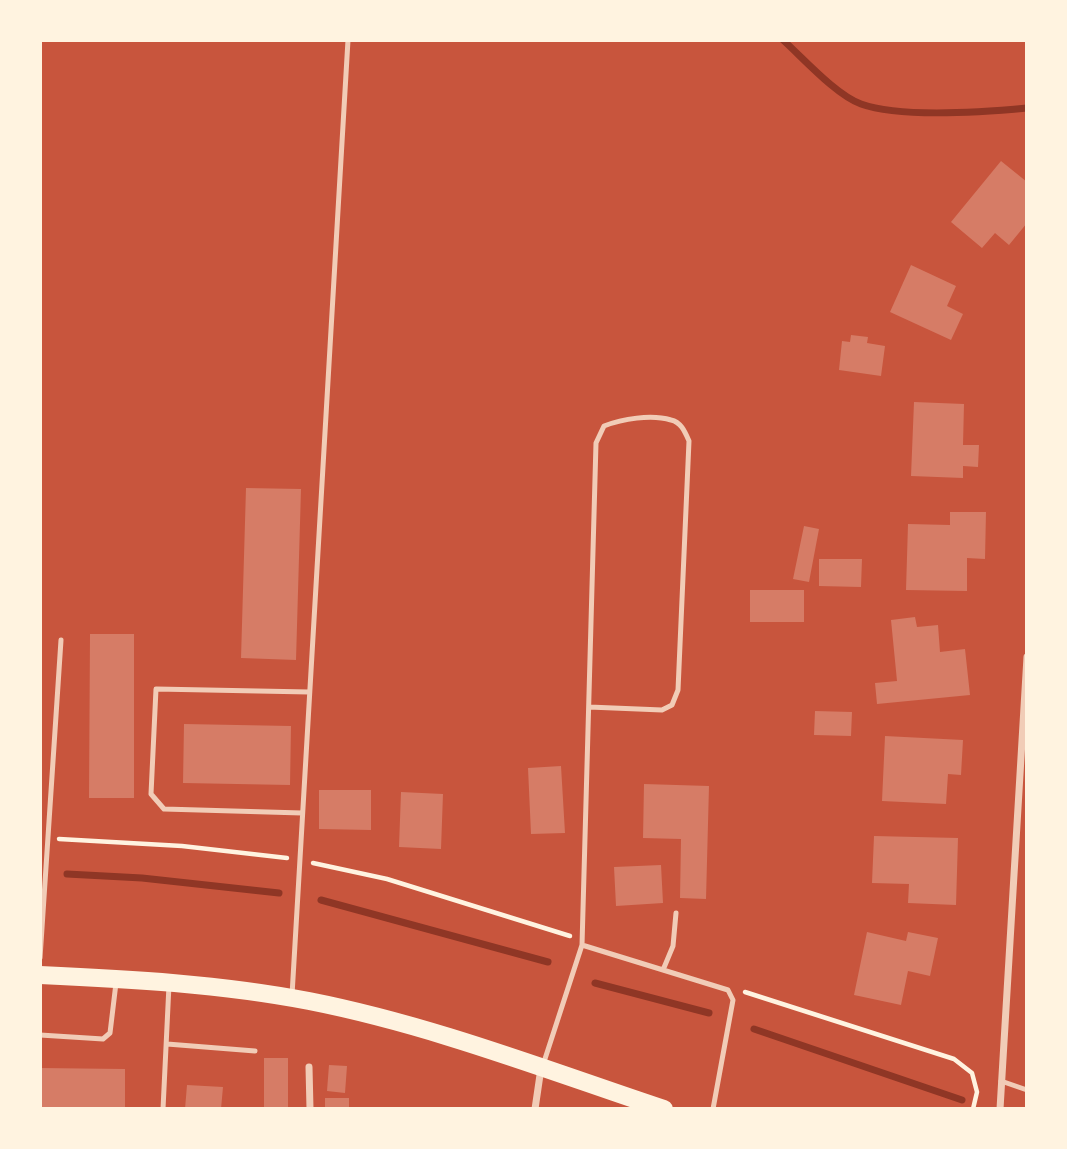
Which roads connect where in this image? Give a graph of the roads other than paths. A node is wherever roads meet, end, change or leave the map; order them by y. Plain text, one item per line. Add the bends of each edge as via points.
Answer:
1 (348, 40) edge
2 (61, 640) dead end
3 (1027, 657) edge
4 (309, 692) junction
5 (589, 707) junction
6 (302, 813) junction
7 (676, 913) dead end
8 (582, 945) junction
9 (40, 958) edge
10 (663, 970) junction
11 (40, 975) edge
12 (116, 978) junction
13 (169, 982) junction
14 (292, 998) junction
15 (40, 1035) edge
16 (167, 1044) junction
17 (255, 1051) dead end
18 (309, 1067) dead end
19 (542, 1068) junction
20 (1001, 1082) junction
21 (1027, 1090) edge
22 (163, 1109) edge
23 (310, 1109) edge
24 (535, 1109) edge
25 (664, 1109) edge
26 (713, 1109) edge
27 (1000, 1109) edge

1 - 4 lane
2 - 9 lane
3 - 20 street
4 - 6 lane
4 - 6 lane via 156,689 151,794 164,809
5 - 5 lane via 662,710 672,705 678,690 689,441 673,420 621,419 604,426 596,443
5 - 8 lane
6 - 14 lane
7 - 10 lane via 673,946
8 - 10 lane
8 - 19 lane
10 - 26 lane via 728,990 733,1000
11 - 12 main road
12 - 13 main road
12 - 15 lane via 110,1033 103,1039
13 - 14 main road
13 - 16 lane
14 - 19 main road via 425,1029
16 - 17 lane
16 - 22 lane
18 - 23 street
19 - 24 street
19 - 25 main road
20 - 21 lane
20 - 27 street

